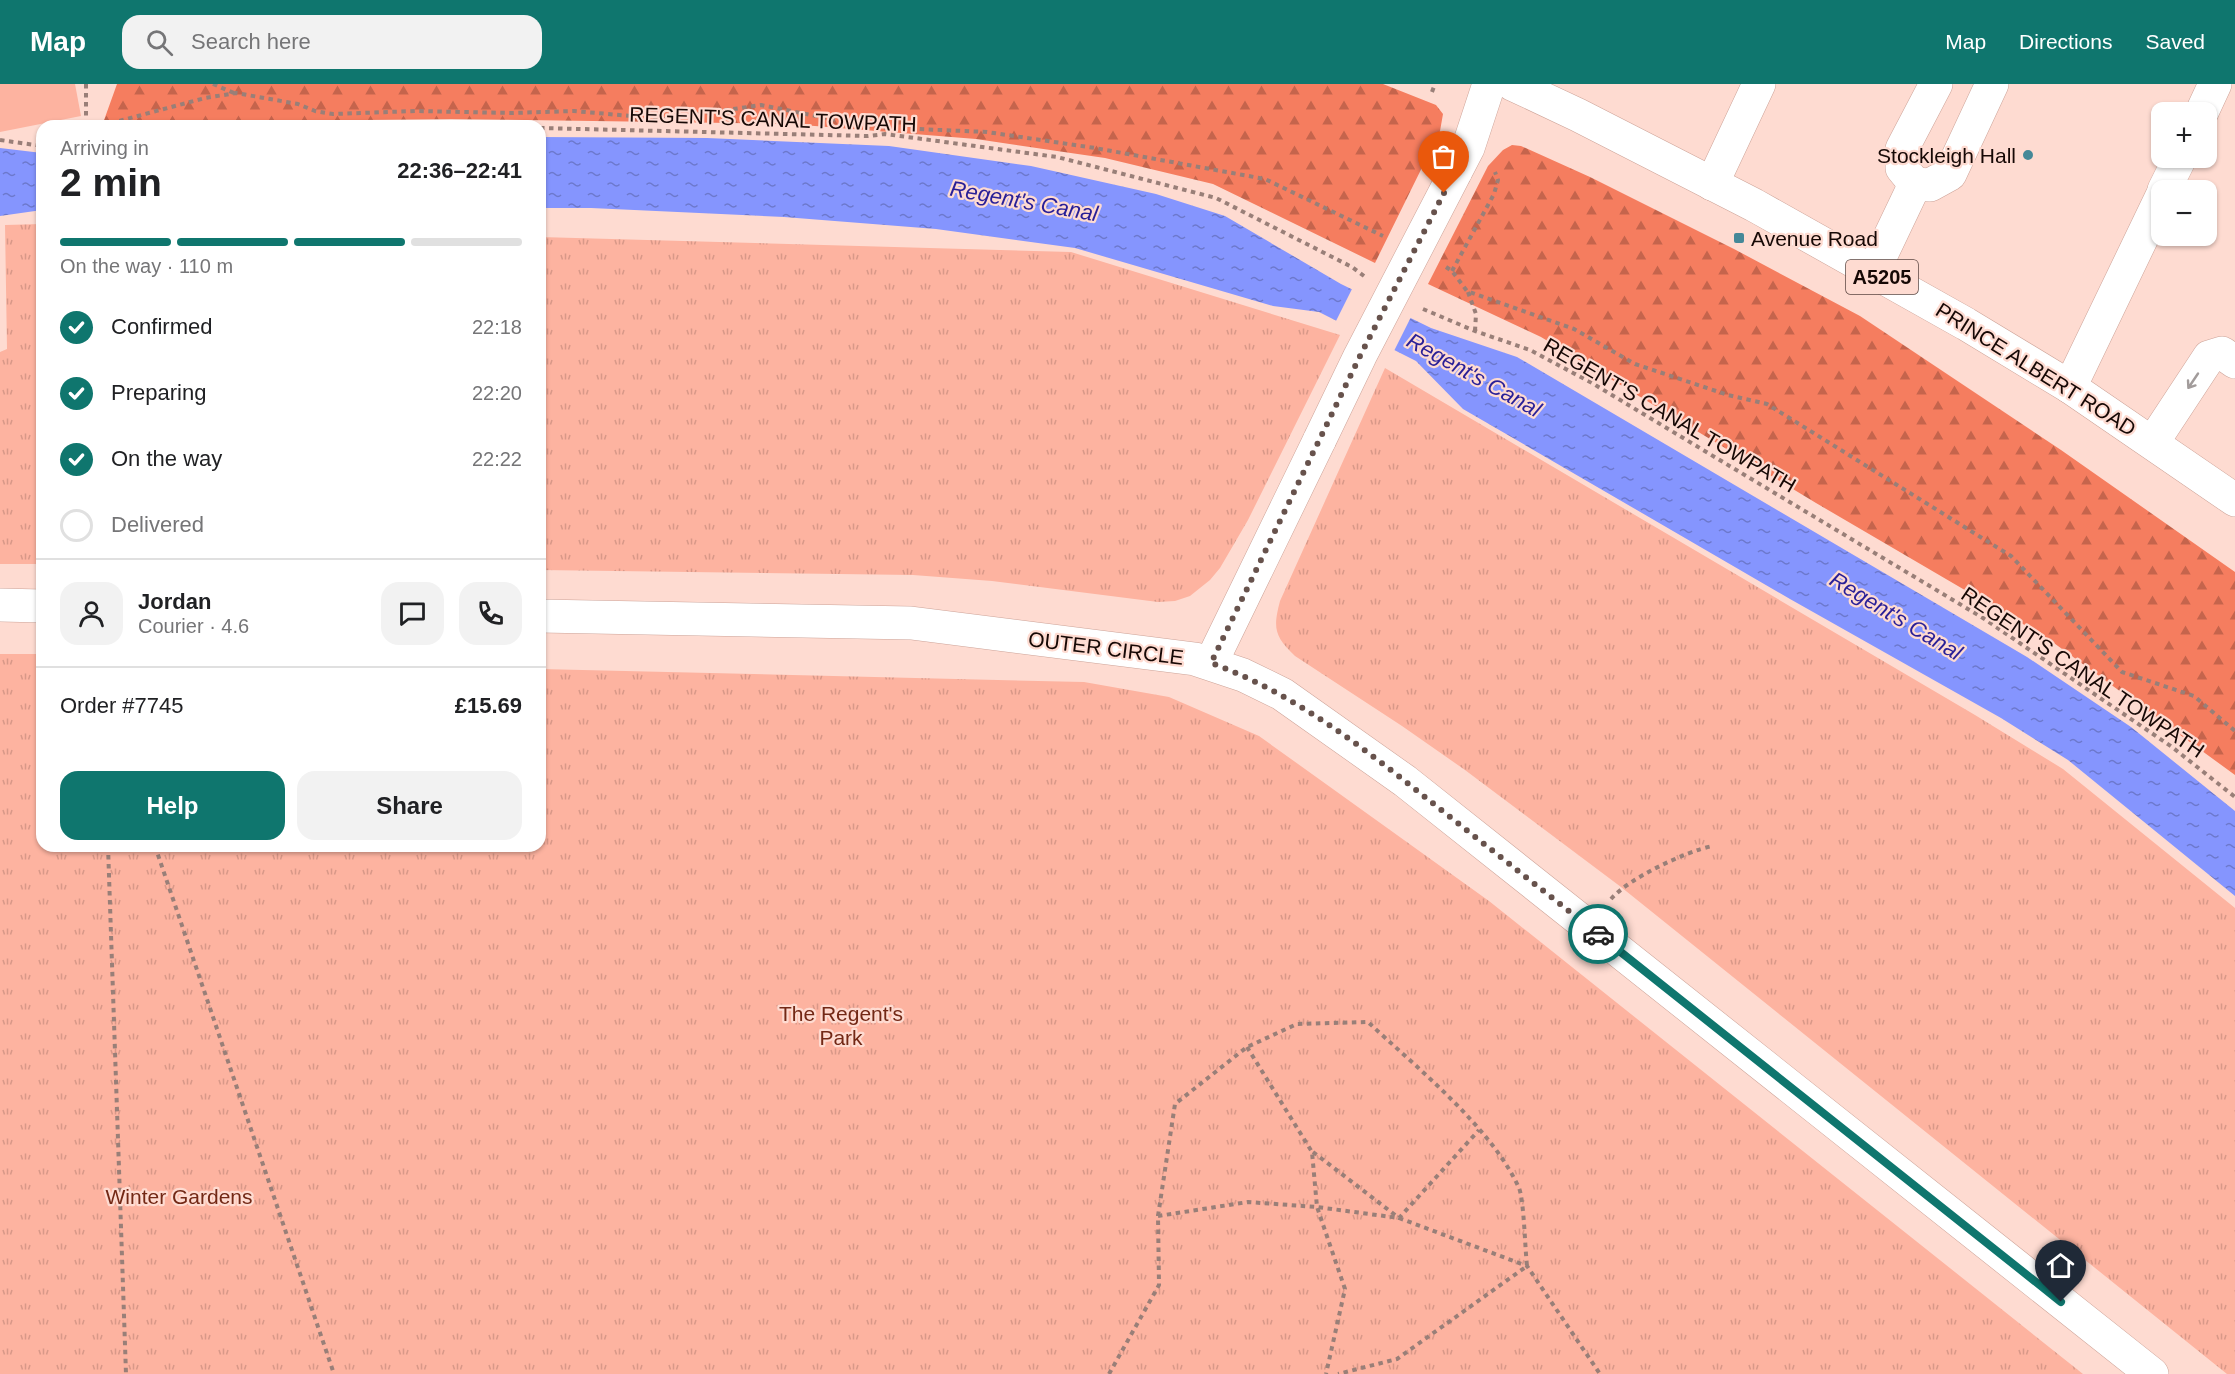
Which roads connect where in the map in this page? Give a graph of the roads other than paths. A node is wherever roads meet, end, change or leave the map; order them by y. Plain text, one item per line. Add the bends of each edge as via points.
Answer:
1 (1490, 84) edge
2 (1512, 84) edge
3 (1759, 84) edge
4 (1936, 84) edge
5 (1992, 84) edge
6 (2215, 84) edge
7 (2207, 102) edge
8 (1712, 184) junction
9 (1915, 184) junction
10 (2151, 219) edge
11 (1873, 272) junction
12 (2235, 362) edge
13 (2070, 387) junction
14 (2153, 442) junction
15 (2235, 500) edge
16 (0, 605) edge
17 (36, 606) edge
18 (546, 616) edge
19 (1211, 663) junction
20 (2152, 1374) edge

1 - 19 street, bridge via 1469,146 1360,356
2 - 8 street, PRINCE ALBERT ROAD / A5205
3 - 8 street
4 - 9 street via 1902,149 1902,168
5 - 9 street via 1950,174 1930,185
6 - 7 street
8 - 11 street, PRINCE ALBERT ROAD / A5205
9 - 11 street
10 - 13 street
11 - 13 street, PRINCE ALBERT ROAD / A5205
12 -> 14 street via 2222,353 2209,357
13 - 14 street, PRINCE ALBERT ROAD / A5205
14 - 15 street, PRINCE ALBERT ROAD / A5205
16 - 17 street
18 - 19 street, OUTER CIRCLE via 910,623
19 - 20 street, OUTER CIRCLE via 1282,694 1405,781

